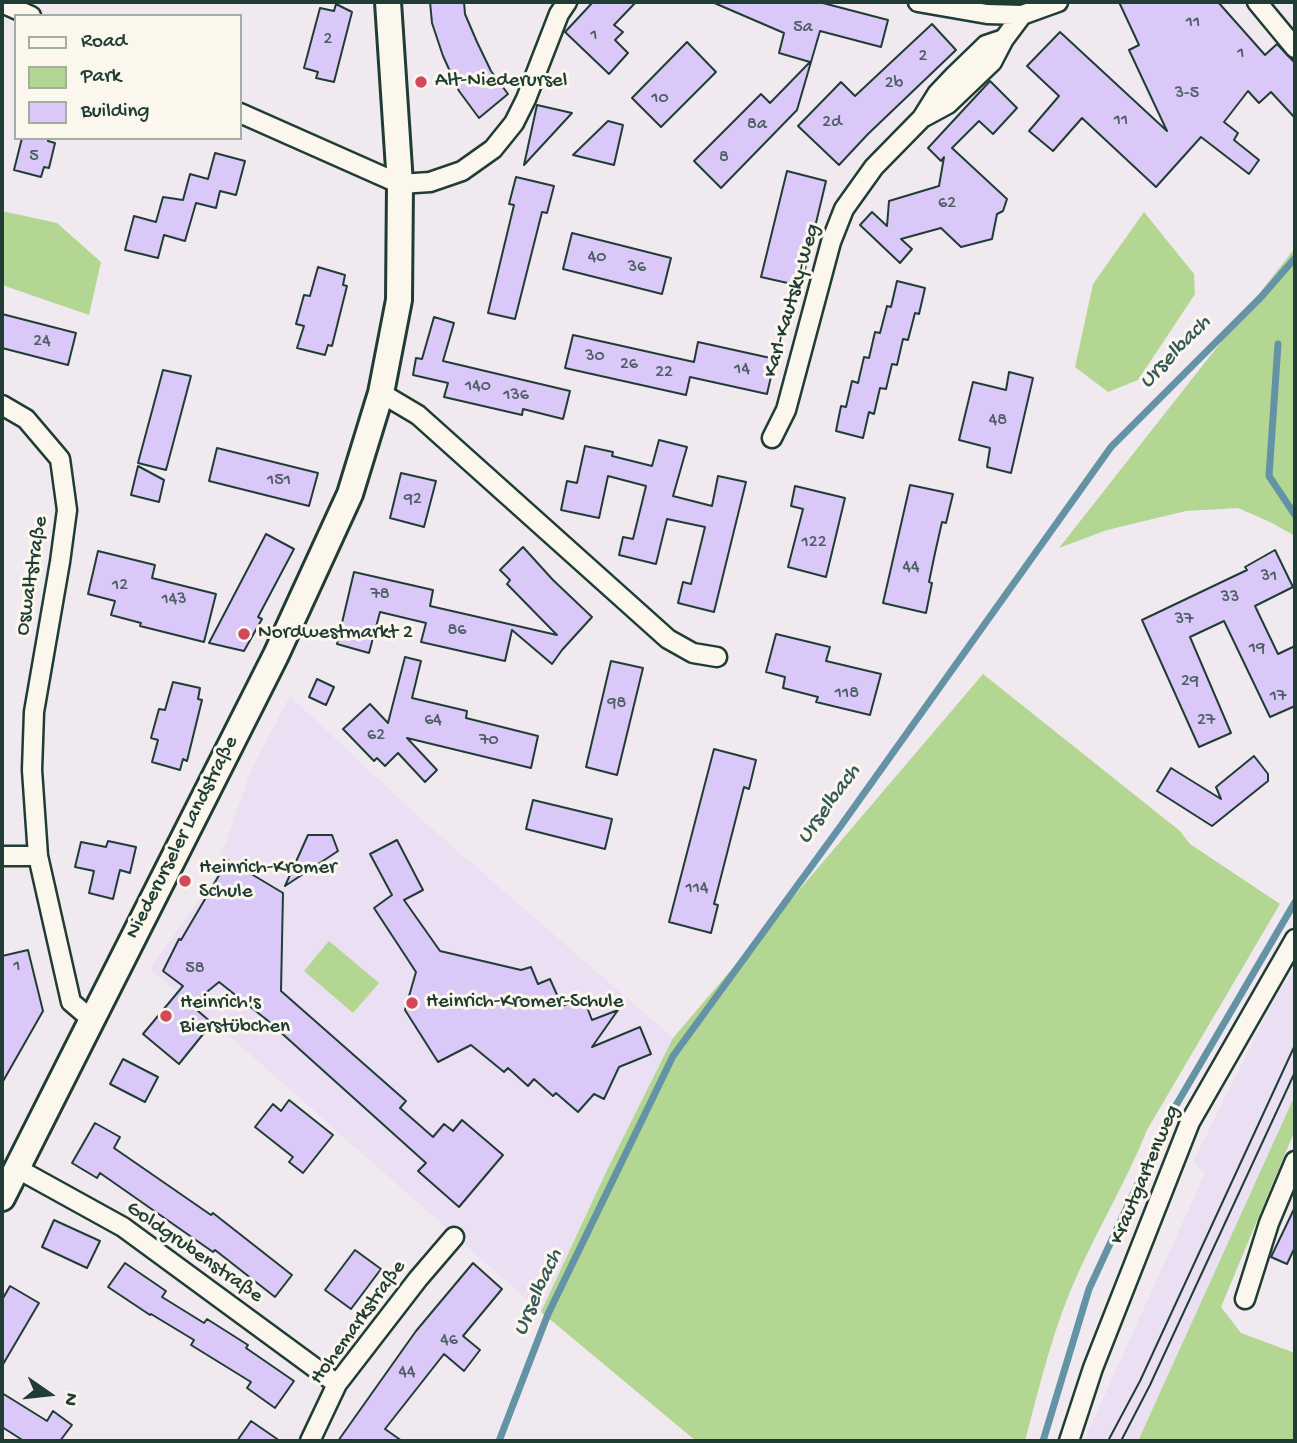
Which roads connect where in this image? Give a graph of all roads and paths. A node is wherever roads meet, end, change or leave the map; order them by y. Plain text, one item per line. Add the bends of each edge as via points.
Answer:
1 (388, 2) edge
2 (567, 2) edge
3 (918, 2) edge
4 (1058, 2) edge
5 (1257, 2) edge
6 (2, 3) edge
7 (27, 14) edge
8 (1022, 15) junction
9 (1295, 48) edge
10 (242, 114) edge
11 (400, 184) junction
12 (382, 393) junction
13 (2, 405) edge
14 (772, 438) dead end
15 (718, 657) dead end
16 (2, 856) edge
17 (38, 856) junction
18 (1295, 939) edge
19 (91, 1018) junction
20 (1295, 1161) edge
21 (8, 1183) edge
22 (454, 1237) dead end
23 (1245, 1299) dead end
24 (337, 1384) junction
25 (310, 1441) edge
26 (1069, 1441) edge

1 - 11 main road, Niederurseler Landstraße
2 - 11 street via 514,123 493,149 462,171 430,182
3 - 8 street
4 - 8 street
5 - 9 street
6 - 7 street
8 - 14 street, Karl-Kautsky-Weg via 1003,39 986,45 937,94 844,209 786,410
10 - 11 street
11 - 12 main road, Niederurseler Landstraße via 399,300
12 - 15 street via 418,415 668,639 693,653
12 - 19 main road, Niederurseler Landstraße via 350,494 298,611
13 - 17 street, Oswaltstraße via 26,419 60,459 67,510 34,712 32,770
16 - 17 street
17 - 19 street, Oswaltstraße via 71,1002
18 - 26 street, Krautgartenweg via 1190,1122
19 - 21 main road, Niederurseler Landstraße
20 - 23 street
21 - 24 street, Goldgrubenstraße via 122,1227
22 - 24 street, Hohemarkstraße
24 - 25 street, Hohemarkstraße

